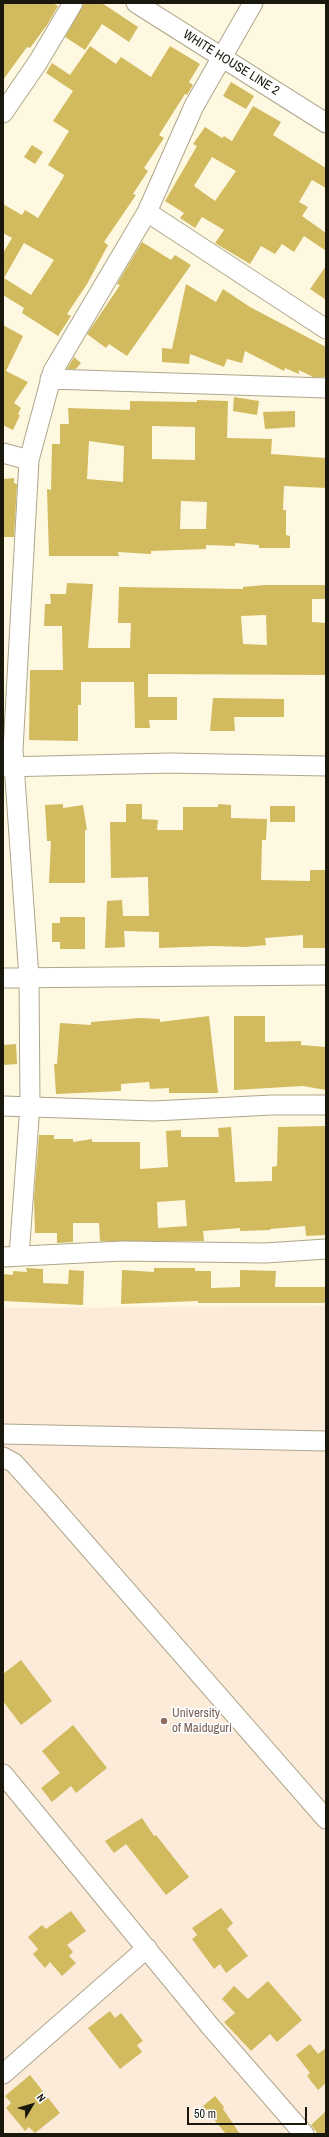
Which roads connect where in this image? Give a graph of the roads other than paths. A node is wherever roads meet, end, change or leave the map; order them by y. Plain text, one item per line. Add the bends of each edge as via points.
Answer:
1 (73, 3) edge
2 (136, 3) edge
3 (253, 3) edge
4 (224, 57) junction
5 (3, 113) edge
6 (326, 123) edge
7 (147, 212) junction
8 (326, 329) edge
9 (50, 379) junction
10 (326, 388) edge
11 (3, 453) edge
12 (29, 460) junction
13 (9, 766) edge
14 (326, 766) edge
15 (326, 975) edge
16 (3, 978) edge
17 (30, 978) junction
18 (30, 1105) junction
19 (326, 1105) edge
20 (3, 1106) edge
21 (326, 1249) edge
22 (11, 1257) edge
23 (3, 1434) edge
24 (326, 1441) edge
25 (3, 1457) edge
26 (3, 1774) edge
27 (326, 1819) edge
28 (147, 1948) junction
29 (3, 2074) edge
30 (304, 2134) edge

1 - 5 street via 38,62
2 - 4 street, WHITE HOUSE LINE 2
3 - 4 street
4 - 6 street, WHITE HOUSE LINE 2
4 - 7 street via 194,106
7 - 8 street
7 - 9 street via 52,371
9 - 10 street
9 - 12 street
11 - 12 street
12 - 13 street via 13,750
13 - 14 street via 170,763
13 - 17 street
15 - 17 street
16 - 17 street
17 - 18 street
18 - 19 street via 154,1111
18 - 20 street
18 - 22 street
21 - 22 street via 265,1253 122,1251
23 - 24 street
25 - 27 street via 14,1463 50,1503
26 - 28 street
28 - 29 street
28 - 30 street

